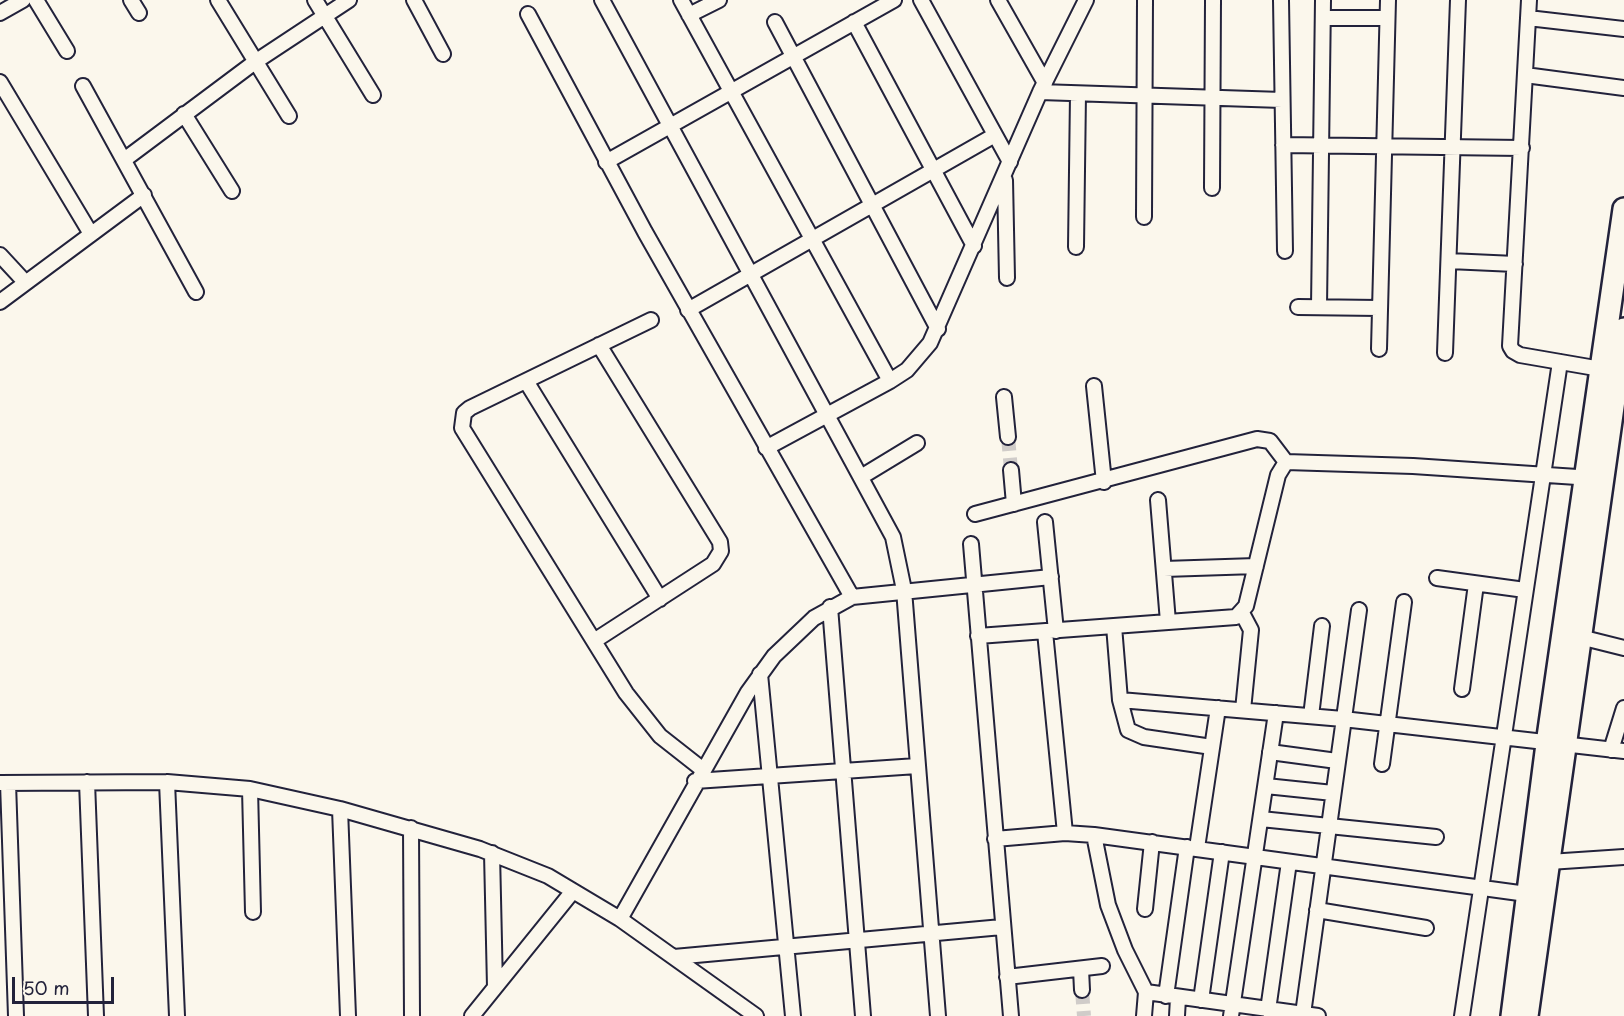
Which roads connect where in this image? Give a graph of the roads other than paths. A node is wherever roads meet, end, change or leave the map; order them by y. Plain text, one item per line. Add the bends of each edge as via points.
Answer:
1 (23, 0) edge
2 (36, 0) edge
3 (131, 0) edge
4 (218, 0) edge
5 (315, 0) edge
6 (349, 0) edge
7 (414, 0) edge
8 (602, 0) edge
9 (681, 0) edge
10 (719, 0) edge
11 (894, 0) edge
12 (921, 0) edge
13 (998, 0) edge
14 (1145, 0) edge
15 (1212, 0) edge
16 (1281, 0) edge
17 (1323, 0) edge
18 (1388, 0) edge
19 (1458, 0) edge
20 (1529, 0) edge
21 (1083, 2) edge
22 (0, 13) edge
23 (139, 13) dead end
24 (528, 14) dead end
25 (324, 15) junction
26 (689, 15) junction
27 (1323, 18) junction
28 (1387, 18) junction
29 (1528, 18) junction
30 (775, 22) dead end
31 (854, 22) junction
32 (1624, 29) edge
33 (67, 51) dead end
34 (443, 54) dead end
35 (793, 55) junction
36 (255, 62) junction
37 (1526, 75) junction
38 (0, 82) edge
39 (83, 86) dead end
40 (1043, 88) junction
41 (1624, 88) edge
42 (730, 90) junction
43 (1078, 94) junction
44 (373, 95) dead end
45 (1144, 97) junction
46 (1212, 98) junction
47 (1282, 100) junction
48 (184, 114) junction
49 (289, 116) dead end
50 (669, 125) junction
51 (995, 135) junction
52 (1283, 145) junction
53 (1322, 145) junction
54 (1383, 145) junction
55 (1452, 146) junction
56 (1522, 148) junction
57 (124, 160) junction
58 (606, 162) junction
59 (1008, 169) junction
60 (933, 172) junction
61 (1212, 188) dead end
62 (232, 191) dead end
63 (144, 195) junction
64 (875, 206) junction
65 (1624, 209) edge
66 (1144, 218) dead end
67 (91, 234) junction
68 (812, 241) junction
69 (974, 246) junction
70 (1076, 247) dead end
71 (1621, 249) edge
72 (1285, 251) dead end
73 (0, 255) edge
74 (1449, 261) junction
75 (1515, 264) junction
76 (750, 275) junction
77 (1007, 278) dead end
78 (25, 282) junction
79 (196, 292) dead end
80 (0, 302) edge
81 (1298, 307) dead end
82 (1319, 307) junction
83 (1379, 308) junction
84 (688, 310) junction
85 (651, 320) dead end
86 (939, 329) junction
87 (1624, 329) edge
88 (599, 345) junction
89 (1378, 349) dead end
90 (1445, 353) dead end
91 (1560, 362) junction
92 (1601, 369) junction
93 (526, 381) junction
94 (890, 381) junction
95 (1094, 386) dead end
96 (1004, 396) dead end
97 (827, 416) junction
98 (1008, 437) tunnel mouth
99 (917, 443) dead end
100 (766, 448) junction
101 (1286, 462) junction
102 (1011, 470) tunnel mouth
103 (1543, 475) junction
104 (861, 477) junction
105 (1594, 478) junction
106 (1104, 482) junction
107 (1158, 500) dead end
108 (1014, 504) junction
109 (975, 514) dead end
110 (1045, 522) dead end
111 (971, 544) dead end
112 (1256, 566) junction
113 (1164, 569) junction
114 (1051, 577) junction
115 (1437, 578) dead end
116 (1476, 584) junction
117 (974, 585) junction
118 (904, 590) junction
119 (1525, 590) junction
120 (852, 597) junction
121 (660, 599) junction
122 (1404, 602) dead end
123 (830, 607) junction
124 (1359, 610) dead end
125 (1242, 613) junction
126 (1168, 622) junction
127 (1114, 626) junction
128 (1322, 626) dead end
129 (1050, 631) junction
130 (978, 636) junction
131 (1580, 637) junction
132 (594, 642) junction
133 (1624, 648) edge
134 (760, 674) junction
135 (1462, 689) dead end
136 (1120, 700) junction
137 (1218, 708) junction
138 (1624, 708) edge
139 (1243, 710) junction
140 (1276, 712) junction
141 (1311, 716) junction
142 (1343, 719) junction
143 (1387, 724) junction
144 (1502, 738) junction
145 (1556, 745) junction
146 (1212, 747) junction
147 (1618, 750) edge
148 (1270, 752) junction
149 (1337, 761) junction
150 (1382, 764) dead end
151 (917, 766) junction
152 (844, 771) junction
153 (699, 775) junction
154 (772, 777) junction
155 (87, 782) junction
156 (167, 782) junction
157 (4, 783) edge
158 (1266, 786) junction
159 (250, 789) junction
160 (1333, 793) junction
161 (340, 809) junction
162 (1261, 819) junction
163 (1328, 826) junction
164 (411, 828) junction
165 (1065, 833) junction
166 (1094, 835) junction
167 (1436, 837) dead end
168 (995, 839) junction
169 (1152, 842) junction
170 (1192, 848) junction
171 (1222, 852) junction
172 (492, 853) junction
173 (1255, 857) junction
174 (1624, 857) edge
175 (1289, 862) junction
176 (1549, 862) junction
177 (1323, 867) junction
178 (1479, 888) junction
179 (573, 891) junction
180 (1535, 895) junction
181 (1145, 909) dead end
182 (1317, 910) junction
183 (253, 912) dead end
184 (620, 919) junction
185 (1002, 927) junction
186 (1426, 928) dead end
187 (931, 934) junction
188 (858, 940) junction
189 (788, 946) junction
190 (674, 957) junction
191 (1102, 966) dead end
192 (1081, 969) junction
193 (1007, 977) junction
194 (495, 987) junction
195 (1082, 990) tunnel mouth
196 (1146, 992) junction
197 (1172, 997) junction
198 (1201, 1000) junction
199 (1232, 1010) edge
200 (1268, 1010) junction
201 (1295, 1014) edge
202 (16, 1016) edge
203 (96, 1016) edge
204 (177, 1016) edge
205 (348, 1016) edge
206 (412, 1016) edge
207 (472, 1016) edge
208 (756, 1016) edge
209 (794, 1016) edge
210 (863, 1016) edge
211 (938, 1016) edge
212 (1011, 1016) edge
213 (1144, 1016) edge
214 (1177, 1016) edge
215 (1318, 1016) edge
216 (1462, 1016) edge
217 (1512, 1016) edge
218 (1527, 1016) edge

1 - 22 street
2 - 33 street
3 - 23 street
4 - 36 street
5 - 25 street
6 - 25 street
7 - 34 street
8 - 50 street
9 - 26 street
10 - 26 street
11 - 31 street
12 - 51 street
13 - 40 street
14 - 45 street
15 - 46 street
16 - 47 street
17 - 27 street
18 - 28 street
19 - 55 street
20 - 29 street
21 - 40 street
24 - 58 street
25 - 36 street
25 - 44 street
26 - 42 street
27 - 28 street
27 - 53 street
28 - 54 street
29 - 32 street
29 - 37 street
30 - 35 street
31 - 35 street
31 - 60 street
35 - 42 street
35 - 64 street
36 - 48 street
36 - 49 street
37 - 41 street
37 - 56 street
38 - 67 street
39 - 57 street
40 - 43 street
40 - 59 street
42 - 50 street
42 - 68 street
43 - 45 street
43 - 70 street
45 - 46 street
45 - 66 street
46 - 47 street
46 - 61 street
47 - 52 street
48 - 57 street
48 - 62 street
50 - 58 street
50 - 76 street
51 - 59 street
51 - 60 street
52 - 53 street
52 - 72 street
53 - 54 street
53 - 82 street
54 - 55 street
54 - 83 street
55 - 56 street
55 - 74 street
56 - 75 street
57 - 63 street
58 - 84 street
59 - 69 street
59 - 77 street
60 - 64 street
60 - 69 street
63 - 67 street
63 - 79 street
64 - 68 street
64 - 86 street
65 - 71 main road
67 - 78 street
68 - 76 street
68 - 94 street
69 - 86 street
71 - 92 main road
73 - 78 street
74 - 75 street
74 - 90 street
75 - 91 street via 1510,339 1513,351
76 - 84 street
76 - 97 street
78 - 80 street
81 - 82 street
82 - 83 street
83 - 89 street
84 - 100 street
85 - 88 street
86 - 94 street via 919,358
87 - 105 main road
88 - 93 street
88 - 121 street via 720,542 721,551 713,564
91 - 92 street
91 - 103 street
92 - 105 main road
93 - 121 street
93 - 132 street via 470,408 461,420 462,428
94 - 97 street
95 - 106 street
96 - 98 street
97 - 100 street
97 - 104 street
99 - 104 street
100 - 120 street
101 - 103 street
101 - 106 street via 1270,441 1257,439
101 - 112 street via 1278,475
102 - 108 street
103 - 105 street
103 - 119 street
104 - 118 street via 893,537
105 - 131 main road
105 - 145 main road
106 - 108 street
107 - 113 street
108 - 109 street
110 - 114 street
111 - 117 street
112 - 113 street
112 - 125 street
113 - 126 street
114 - 117 street
114 - 129 street
115 - 116 street
116 - 119 street
116 - 135 street
117 - 118 street
117 - 130 street
118 - 120 street
118 - 151 street
119 - 144 street
120 - 123 street
121 - 132 street
122 - 143 street
123 - 134 street via 796,634
123 - 152 street
124 - 142 street
125 - 126 street via 1224,619
125 - 139 street via 1251,630
126 - 127 street
127 - 129 street
127 - 136 street
128 - 141 street
129 - 130 street
129 - 165 street
130 - 168 street
131 - 133 street
131 - 145 main road
132 - 153 street via 640,712
134 - 153 street
134 - 154 street
136 - 137 street
136 - 146 street via 1124,723 1135,734
137 - 139 street
137 - 146 street
138 - 147 street
139 - 140 street
140 - 141 street
140 - 148 street
141 - 142 street
142 - 143 street
142 - 149 street
143 - 144 street
143 - 150 street
144 - 145 street
144 - 178 street
145 - 147 street
145 - 176 main road
145 - 180 main road
146 - 170 street
148 - 149 street
148 - 158 street
149 - 160 street
151 - 152 street
151 - 187 street
152 - 154 street
152 - 188 street
153 - 154 street
153 - 184 street
154 - 189 street
155 - 156 street
155 - 157 street
155 - 203 street
156 - 159 street
156 - 204 street
157 - 202 street
158 - 160 street
158 - 162 street
159 - 161 street
159 - 183 street
160 - 163 street
161 - 164 street
161 - 205 street
162 - 163 street
162 - 173 street
163 - 167 street
163 - 177 street
164 - 172 street
164 - 206 street
165 - 166 street
165 - 168 street
166 - 169 street
166 - 196 street via 1108,905
168 - 185 street
169 - 170 street
169 - 181 street
170 - 171 street
170 - 197 street
171 - 173 street
171 - 198 street
172 - 179 street
172 - 194 street
173 - 175 street
173 - 199 street
174 - 176 street
175 - 177 street
175 - 200 street
176 - 180 main road
177 - 178 street
177 - 182 street
178 - 180 street
178 - 216 street
179 - 184 street
179 - 194 street
180 - 217 main road
180 - 218 main road
182 - 186 street
182 - 201 street
184 - 190 street
185 - 187 street
185 - 193 street
187 - 188 street
187 - 211 street
188 - 189 street
188 - 210 street
189 - 190 street
189 - 209 street
190 - 208 street
191 - 192 street
192 - 193 street
192 - 195 street
193 - 212 street
194 - 207 street
196 - 197 street
196 - 213 street
197 - 198 street
197 - 214 street
198 - 199 street
199 - 200 street
200 - 201 street
201 - 215 street

